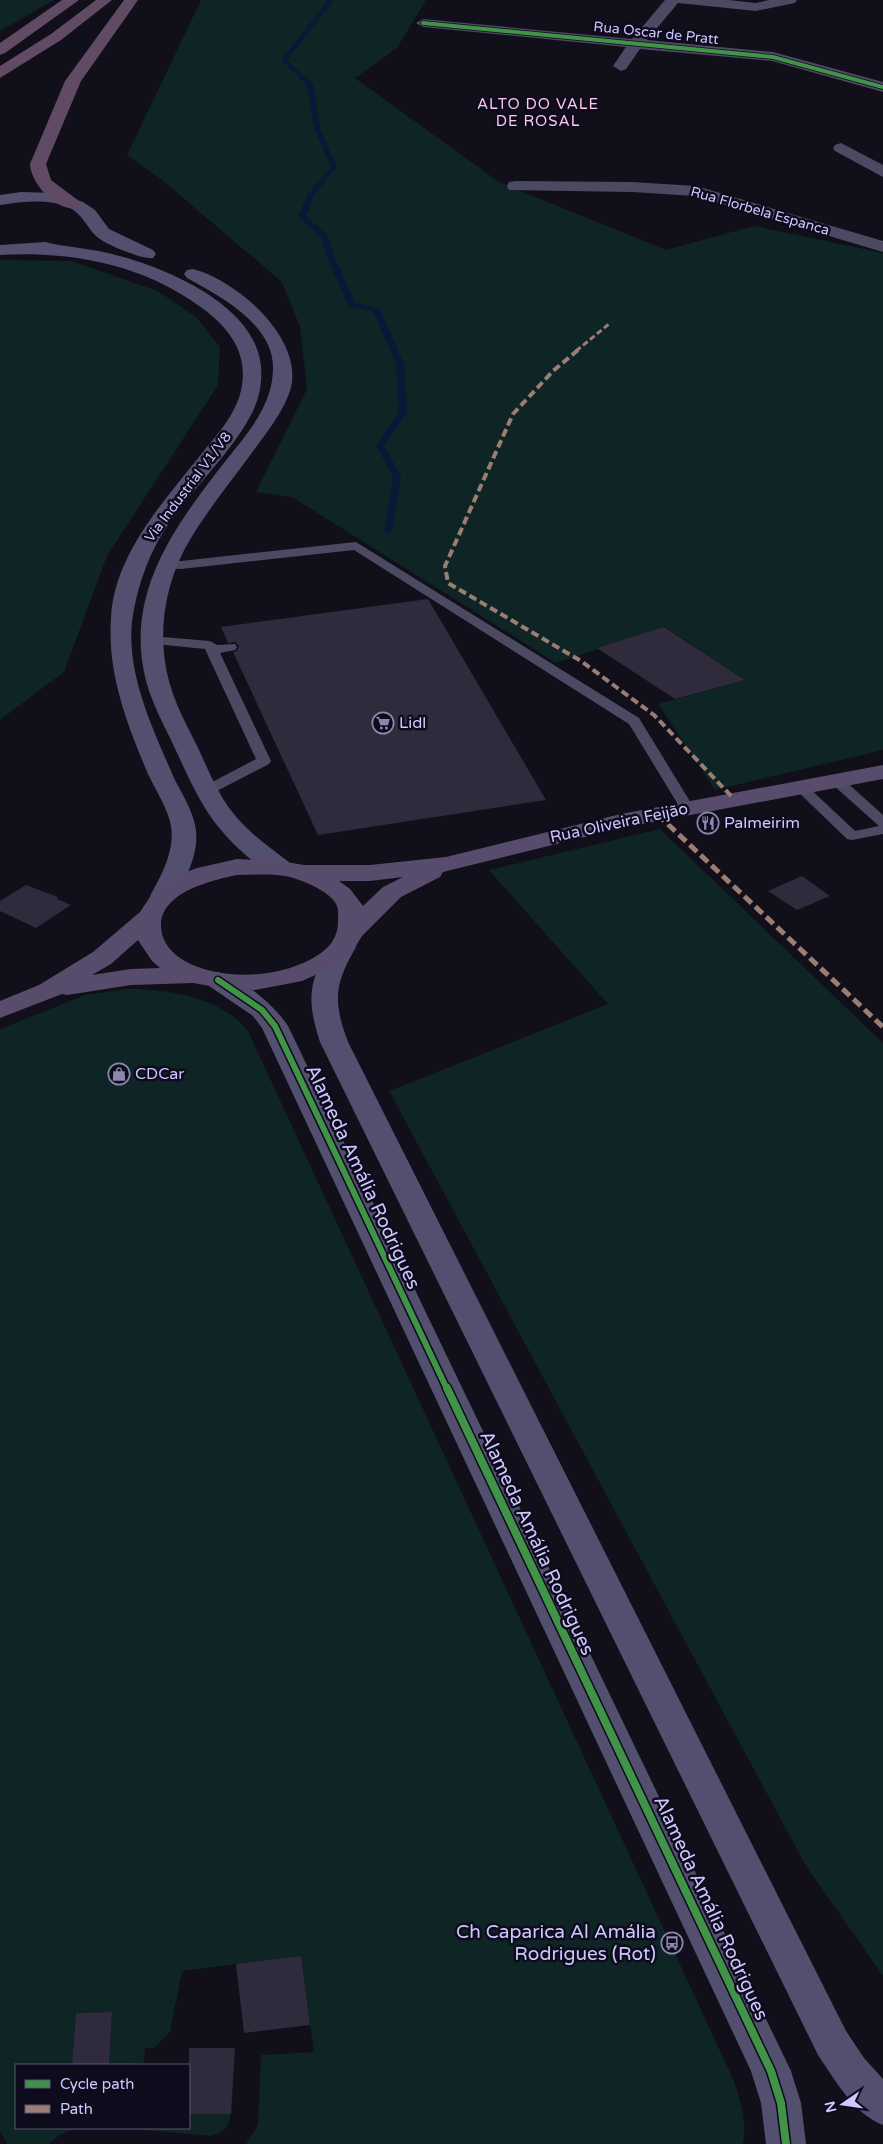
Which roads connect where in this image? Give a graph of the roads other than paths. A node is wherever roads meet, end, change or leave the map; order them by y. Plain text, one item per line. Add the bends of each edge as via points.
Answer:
1 (72, 0) edge
2 (105, 0) edge
3 (131, 0) edge
4 (673, 0) edge
5 (682, 0) edge
6 (790, 0) edge
7 (423, 22) dead end
8 (636, 44) junction
9 (0, 50) edge
10 (621, 66) dead end
11 (0, 73) edge
12 (883, 87) edge
13 (841, 148) dead end
14 (883, 172) edge
15 (515, 186) dead end
16 (3, 199) edge
17 (81, 222) junction
18 (883, 247) edge
19 (0, 250) edge
20 (27, 250) junction
21 (166, 564) junction
22 (152, 640) junction
23 (230, 647) dead end
24 (212, 650) junction
25 (883, 772) edge
26 (837, 780) junction
27 (800, 787) junction
28 (208, 790) junction
29 (687, 808) junction
30 (883, 823) edge
31 (883, 830) edge
32 (446, 864) junction
33 (292, 870) junction
34 (163, 896) junction
35 (149, 917) junction
36 (348, 939) junction
37 (207, 978) junction
38 (48, 990) junction
39 (0, 1010) edge
40 (883, 2107) edge
41 (786, 2144) edge

1 - 9 highway
2 - 11 highway
3 - 17 highway via 73,82 38,164 45,185
4 - 8 street
5 - 6 street via 756,6
7 - 8 street, Rua Oscar de Pratt
8 - 10 street
8 - 12 street, Rua Oscar de Pratt via 773,57
13 - 14 street
15 - 18 street, Rua Florbela Espanca via 696,191
16 - 17 main road via 37,198
17 - 20 main road via 60,244
17 - 21 main road, Via Industrial V1/V8 via 213,284 249,309 273,336 280,351 284,379 277,403 198,511
19 - 20 main road
20 - 34 main road, Via Industrial V1/V8 via 109,258 190,291 235,326 254,368 250,397 243,412 147,542 122,604 120,648 129,694 183,825 184,848 180,866
21 - 22 main road, Via Industrial V1/V8 via 154,604
21 - 29 lane via 356,546 634,721
22 - 24 lane via 210,645
22 - 28 main road, Via Industrial V1/V8 via 161,690
23 - 24 lane
24 - 28 lane via 264,761
25 - 26 main road, Rua Oliveira Feijão
26 - 27 main road, Rua Oliveira Feijão
26 - 30 lane
27 - 29 main road, Rua Oliveira Feijão
27 - 31 lane via 852,836
28 - 33 main road, Via Industrial V1/V8 via 224,818 250,844
29 - 32 main road, Rua Oliveira Feijão via 591,827
32 - 33 main road, Rua Oliveira Feijão via 370,873
32 - 36 main road, Rua Oliveira Feijão via 392,892
33 - 34 main road via 237,867 195,877
33 - 36 main road via 333,887 351,907
34 - 35 main road
35 - 37 main road via 149,934 157,950 173,965
35 - 38 main road via 102,958
36 - 37 main road via 321,964 290,977 255,982
36 - 40 main road, Alameda Amália Rodrigues via 322,985 322,1009 334,1042 832,2043 850,2070
37 - 38 main road via 131,977
37 - 41 main road, Alameda Amália Rodrigues via 262,1010 275,1026 771,2071 781,2103
38 - 39 main road

